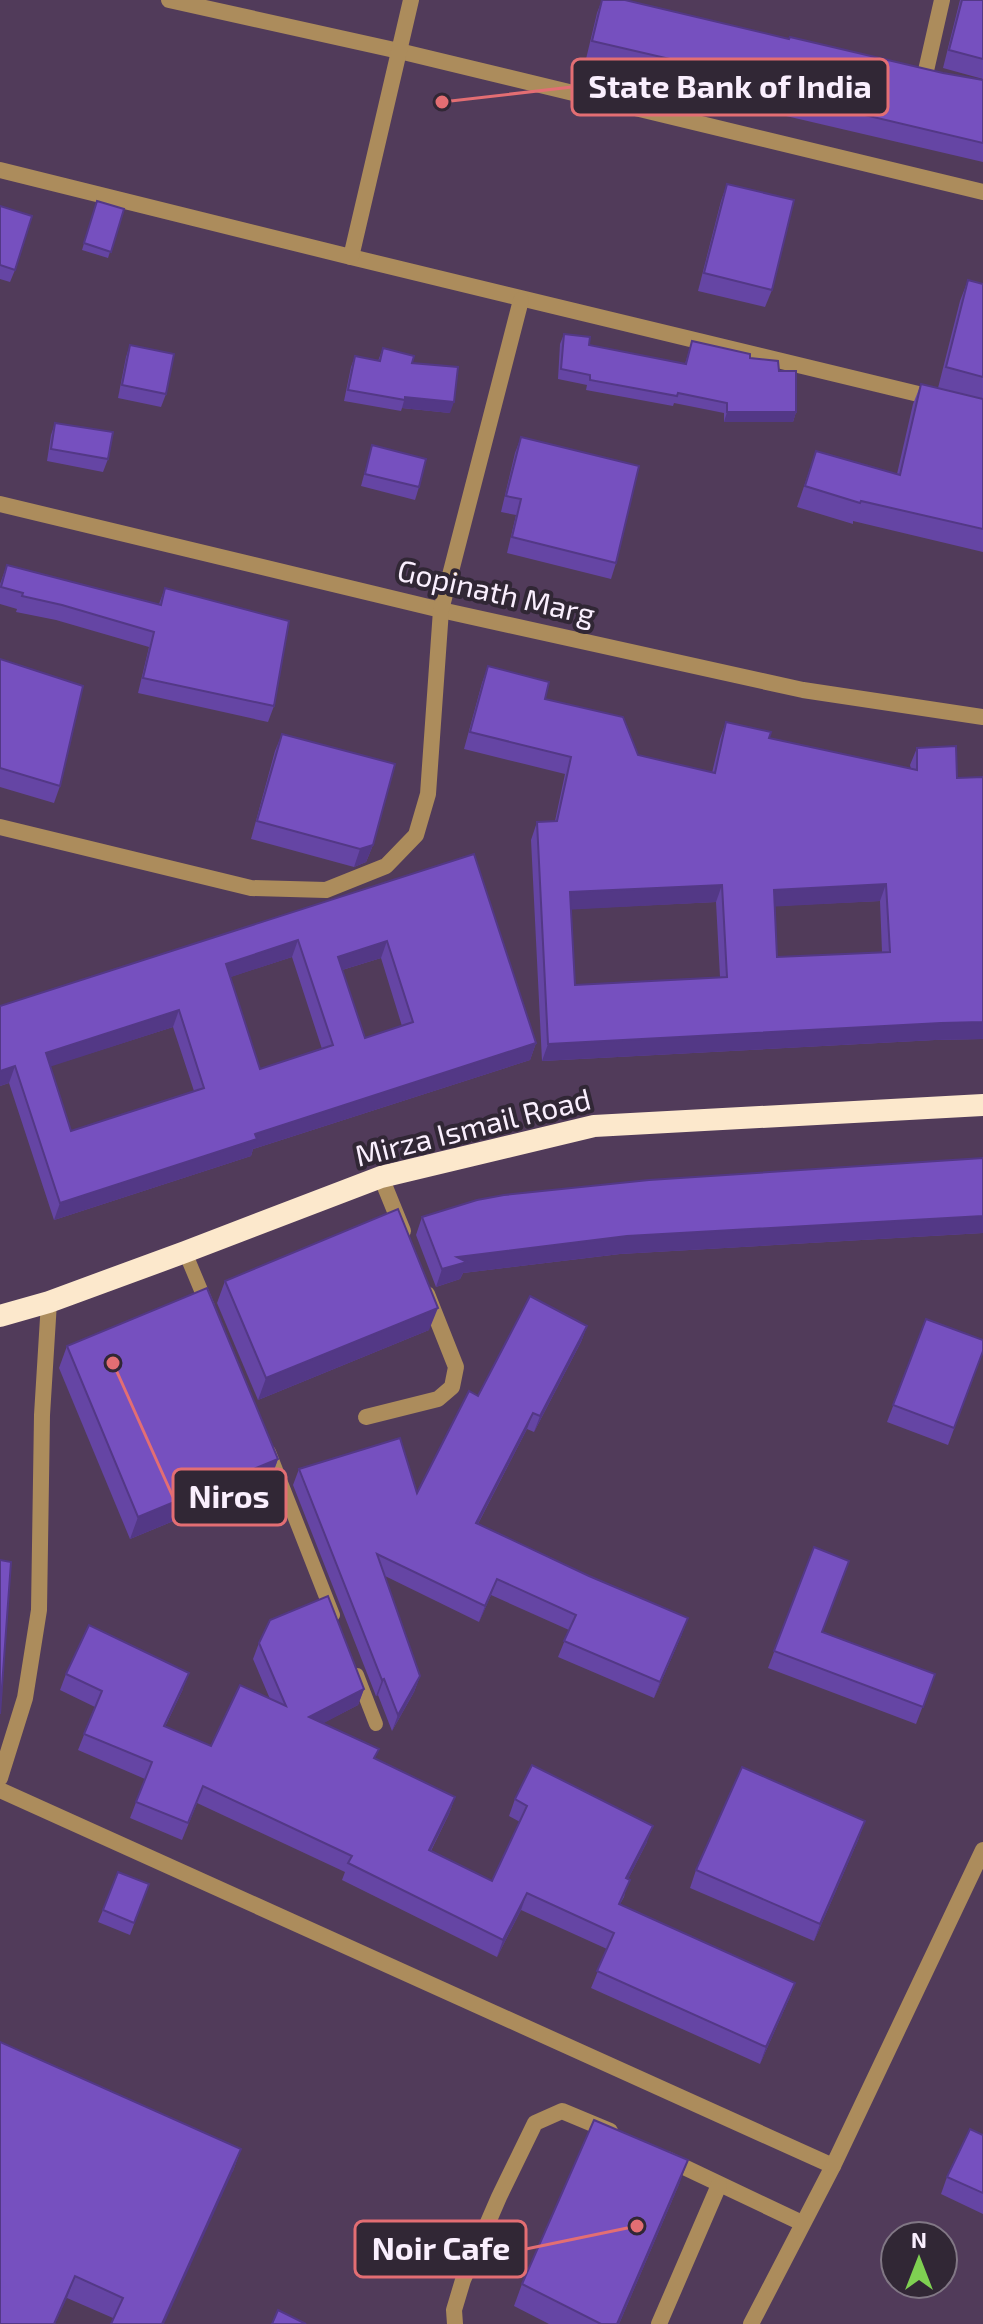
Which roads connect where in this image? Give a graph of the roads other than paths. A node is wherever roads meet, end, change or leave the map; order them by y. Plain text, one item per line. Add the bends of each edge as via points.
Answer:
1 (169, 0) edge
2 (411, 0) edge
3 (942, 0) edge
4 (399, 51) junction
5 (925, 75) edge
6 (0, 170) edge
7 (983, 192) edge
8 (351, 257) junction
9 (521, 300) junction
10 (952, 403) edge
11 (0, 504) edge
12 (441, 610) junction
13 (983, 717) edge
14 (0, 827) edge
15 (983, 1105) edge
16 (381, 1177) junction
17 (410, 1250) edge
18 (185, 1252) junction
19 (421, 1279) edge
20 (49, 1302) junction
21 (0, 1316) edge
22 (214, 1322) edge
23 (366, 1417) dead end
24 (261, 1433) edge
25 (339, 1631) edge
26 (350, 1659) edge
27 (376, 1724) dead end
28 (0, 1778) edge
29 (0, 1790) edge
30 (983, 1850) edge
31 (619, 2135) edge
32 (648, 2149) edge
33 (833, 2166) junction
34 (719, 2185) junction
35 (802, 2223) junction
36 (455, 2324) edge
37 (659, 2324) edge
38 (751, 2324) edge

1 - 4 street
2 - 4 street
3 - 5 street
4 - 7 street
4 - 8 street
6 - 8 street
8 - 9 street
9 - 10 street
9 - 12 street
11 - 12 street, Gopinath Marg
12 - 13 street, Gopinath Marg via 803,690
12 - 14 street via 428,794 416,835 386,866 326,890 251,888
15 - 16 highway, Mirza Ismail Road via 594,1126
16 - 17 street
16 - 18 highway, Mirza Ismail Road
18 - 20 highway, Mirza Ismail Road
18 - 22 lane
19 - 23 street via 456,1367 452,1387 438,1399
20 - 21 highway, Mirza Ismail Road
20 - 28 street via 39,1610 25,1698
24 - 25 lane
26 - 27 lane
29 - 33 street
30 - 33 street
31 - 36 street via 562,2111 535,2123 463,2280
32 - 34 street
33 - 35 street
34 - 35 street
34 - 37 street
35 - 38 street

